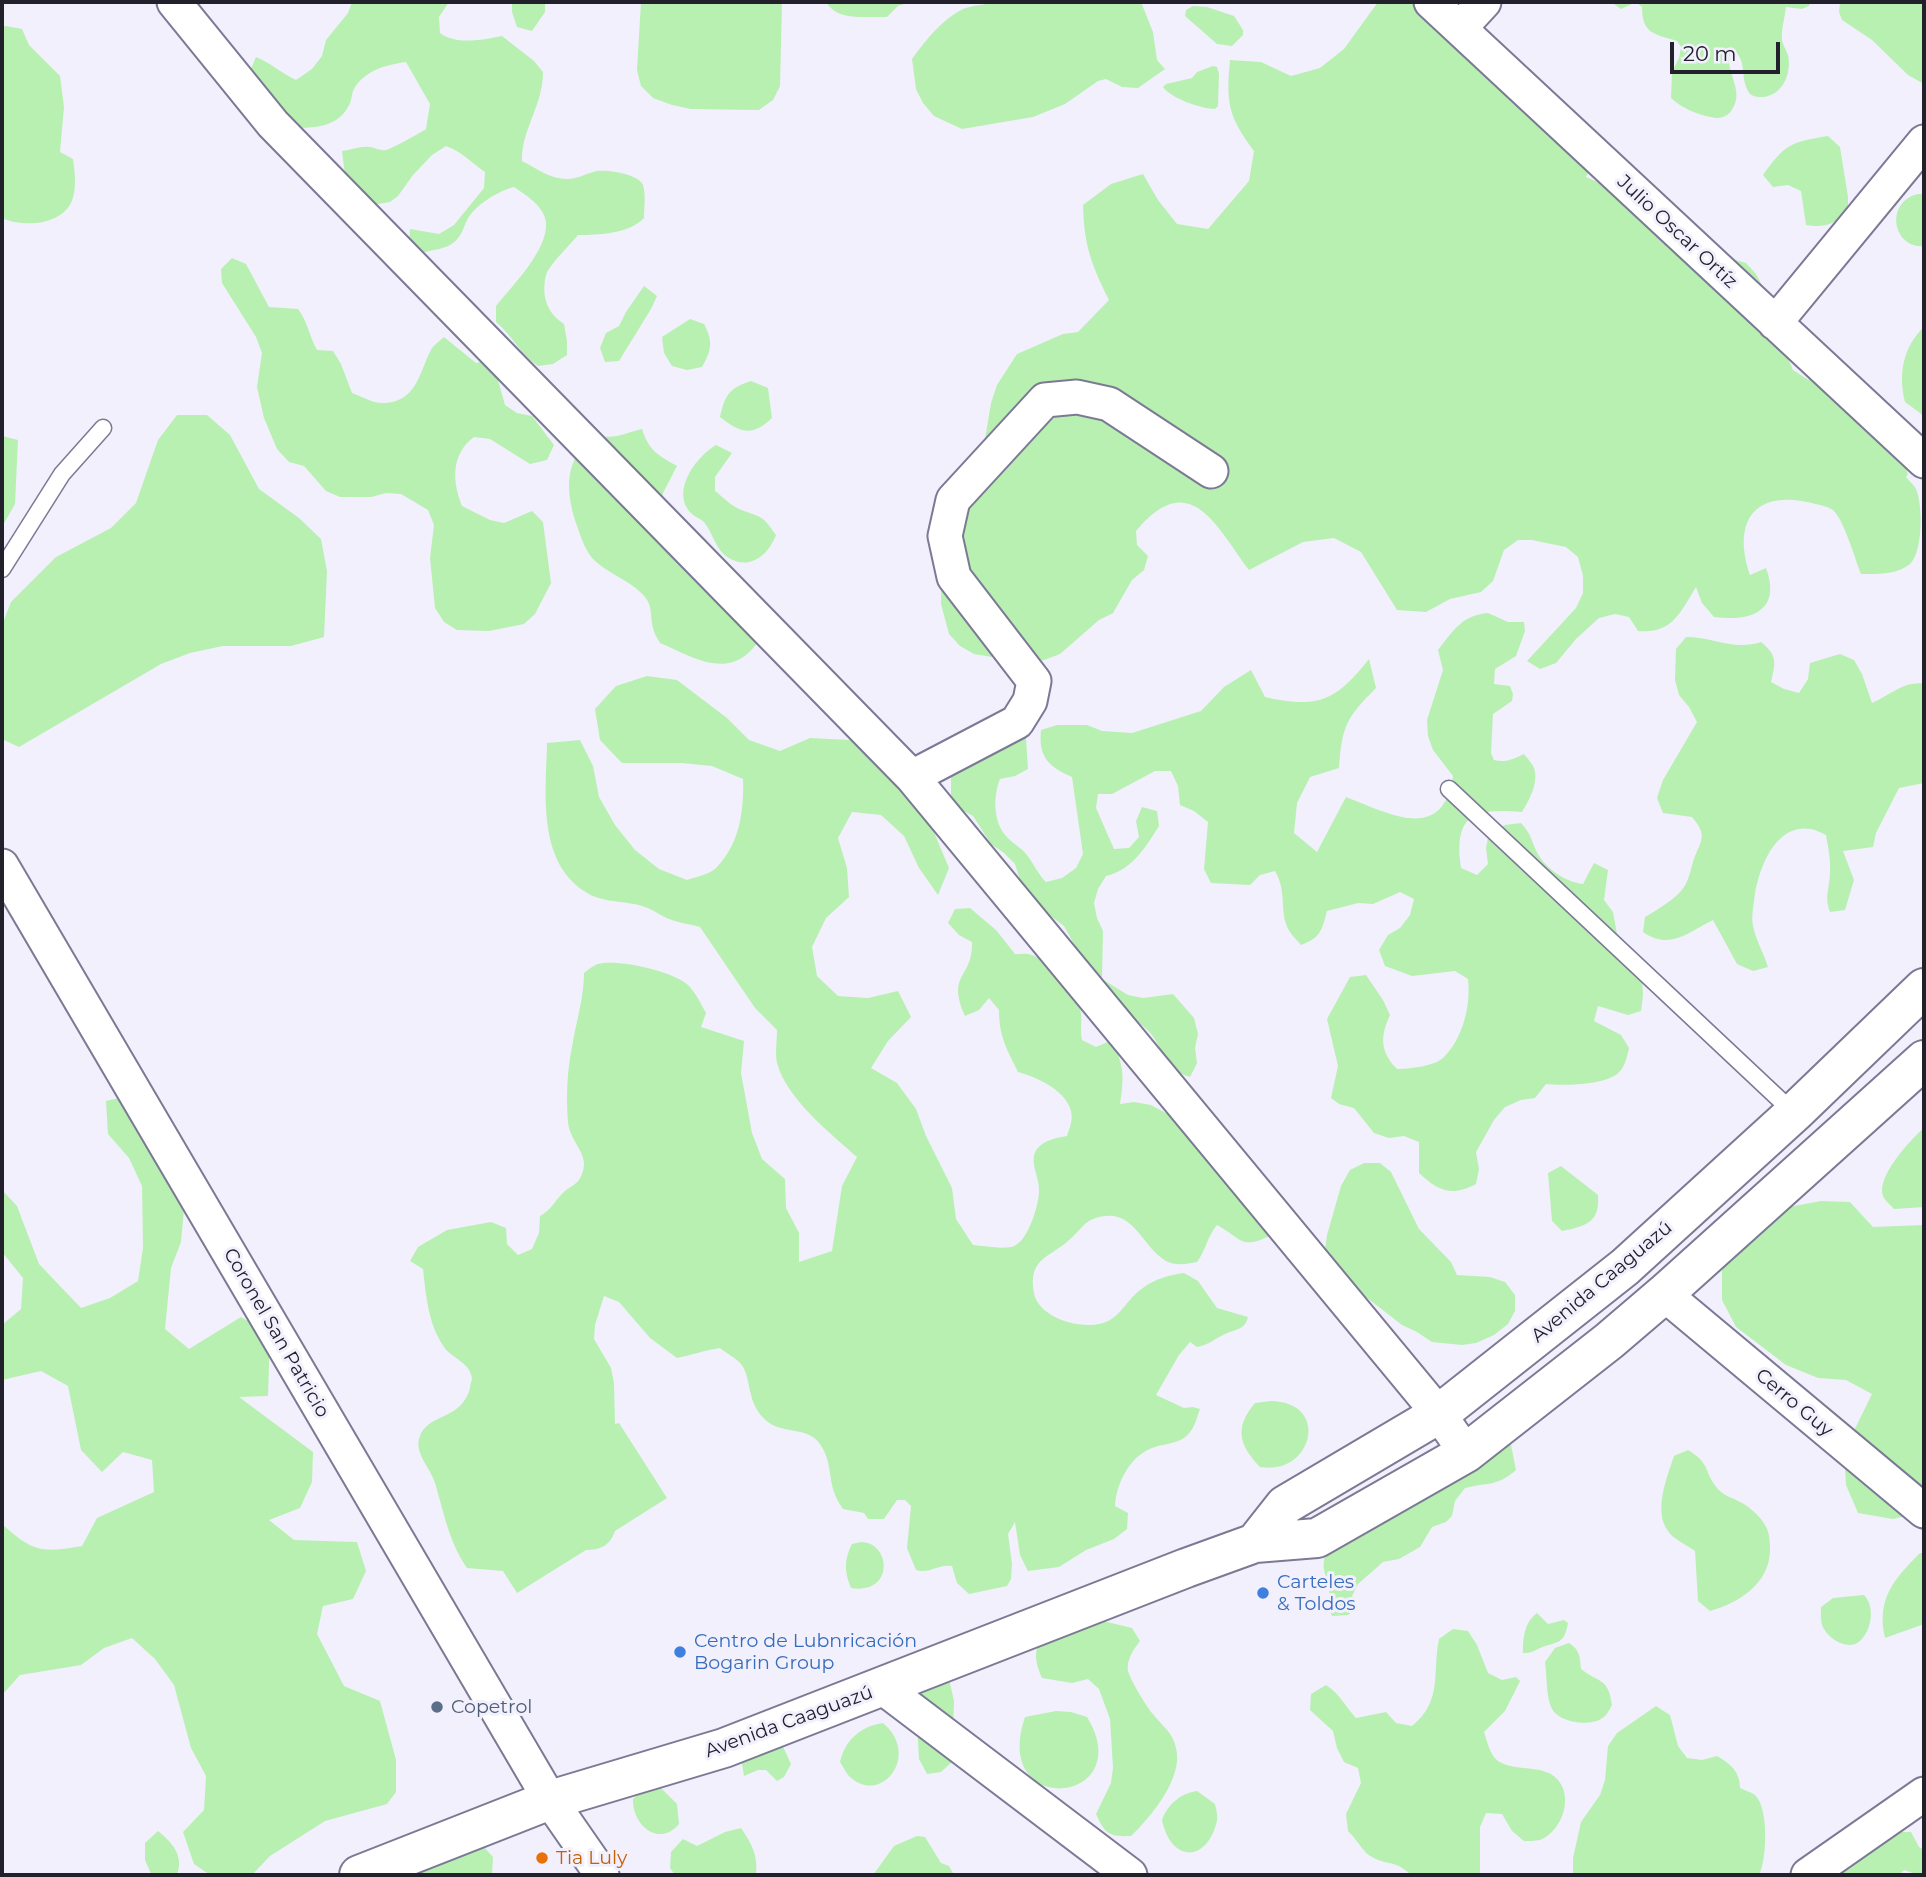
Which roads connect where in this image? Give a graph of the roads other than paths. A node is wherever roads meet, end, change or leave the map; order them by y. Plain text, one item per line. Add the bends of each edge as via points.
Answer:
1 (174, 2) edge
2 (1431, 2) edge
3 (1484, 2) edge
4 (1460, 28) junction
5 (1924, 142) edge
6 (1775, 323) junction
7 (103, 428) dead end
8 (1924, 461) edge
9 (1211, 471) dead end
10 (2, 569) edge
11 (912, 777) junction
12 (1449, 789) dead end
13 (2, 866) edge
14 (1924, 988) edge
15 (1924, 1059) edge
16 (1794, 1113) junction
17 (1664, 1294) junction
18 (1439, 1414) junction
19 (1466, 1453) junction
20 (1924, 1511) edge
21 (1255, 1544) junction
22 (882, 1687) junction
23 (1924, 1794) edge
24 (550, 1800) junction
25 (359, 1875) edge
26 (602, 1875) edge
27 (1130, 1875) edge
28 (1808, 1875) edge

1 - 11 street via 273,124
2 - 4 street, Julio Oscar Ortíz
3 - 4 street
4 - 6 street, Julio Oscar Ortíz
5 - 6 street
6 - 8 street, Julio Oscar Ortíz
7 - 10 lane via 62,474
9 - 11 street via 1109,404 1077,397 1045,400 953,500 945,536 954,577 1034,681 1030,701 1017,722
11 - 18 street
12 - 16 lane
13 - 24 street, Coronel San Patricio
14 - 16 street, Avenida Caaguazú
15 - 17 street, Avenida Caaguazú
16 - 18 street, Avenida Caaguazú via 1625,1267
17 - 19 street, Avenida Caaguazú
17 - 20 street, Cerro Guy
18 - 19 street
18 - 21 street, Avenida Caaguazú via 1285,1505
19 - 21 street, Avenida Caaguazú via 1317,1538
21 - 22 street, Avenida Caaguazú
22 - 24 street, Avenida Caaguazú via 724,1748
22 - 27 street
23 - 28 street
24 - 25 street, Avenida Caaguazú
24 - 26 street, Coronel San Patricio

